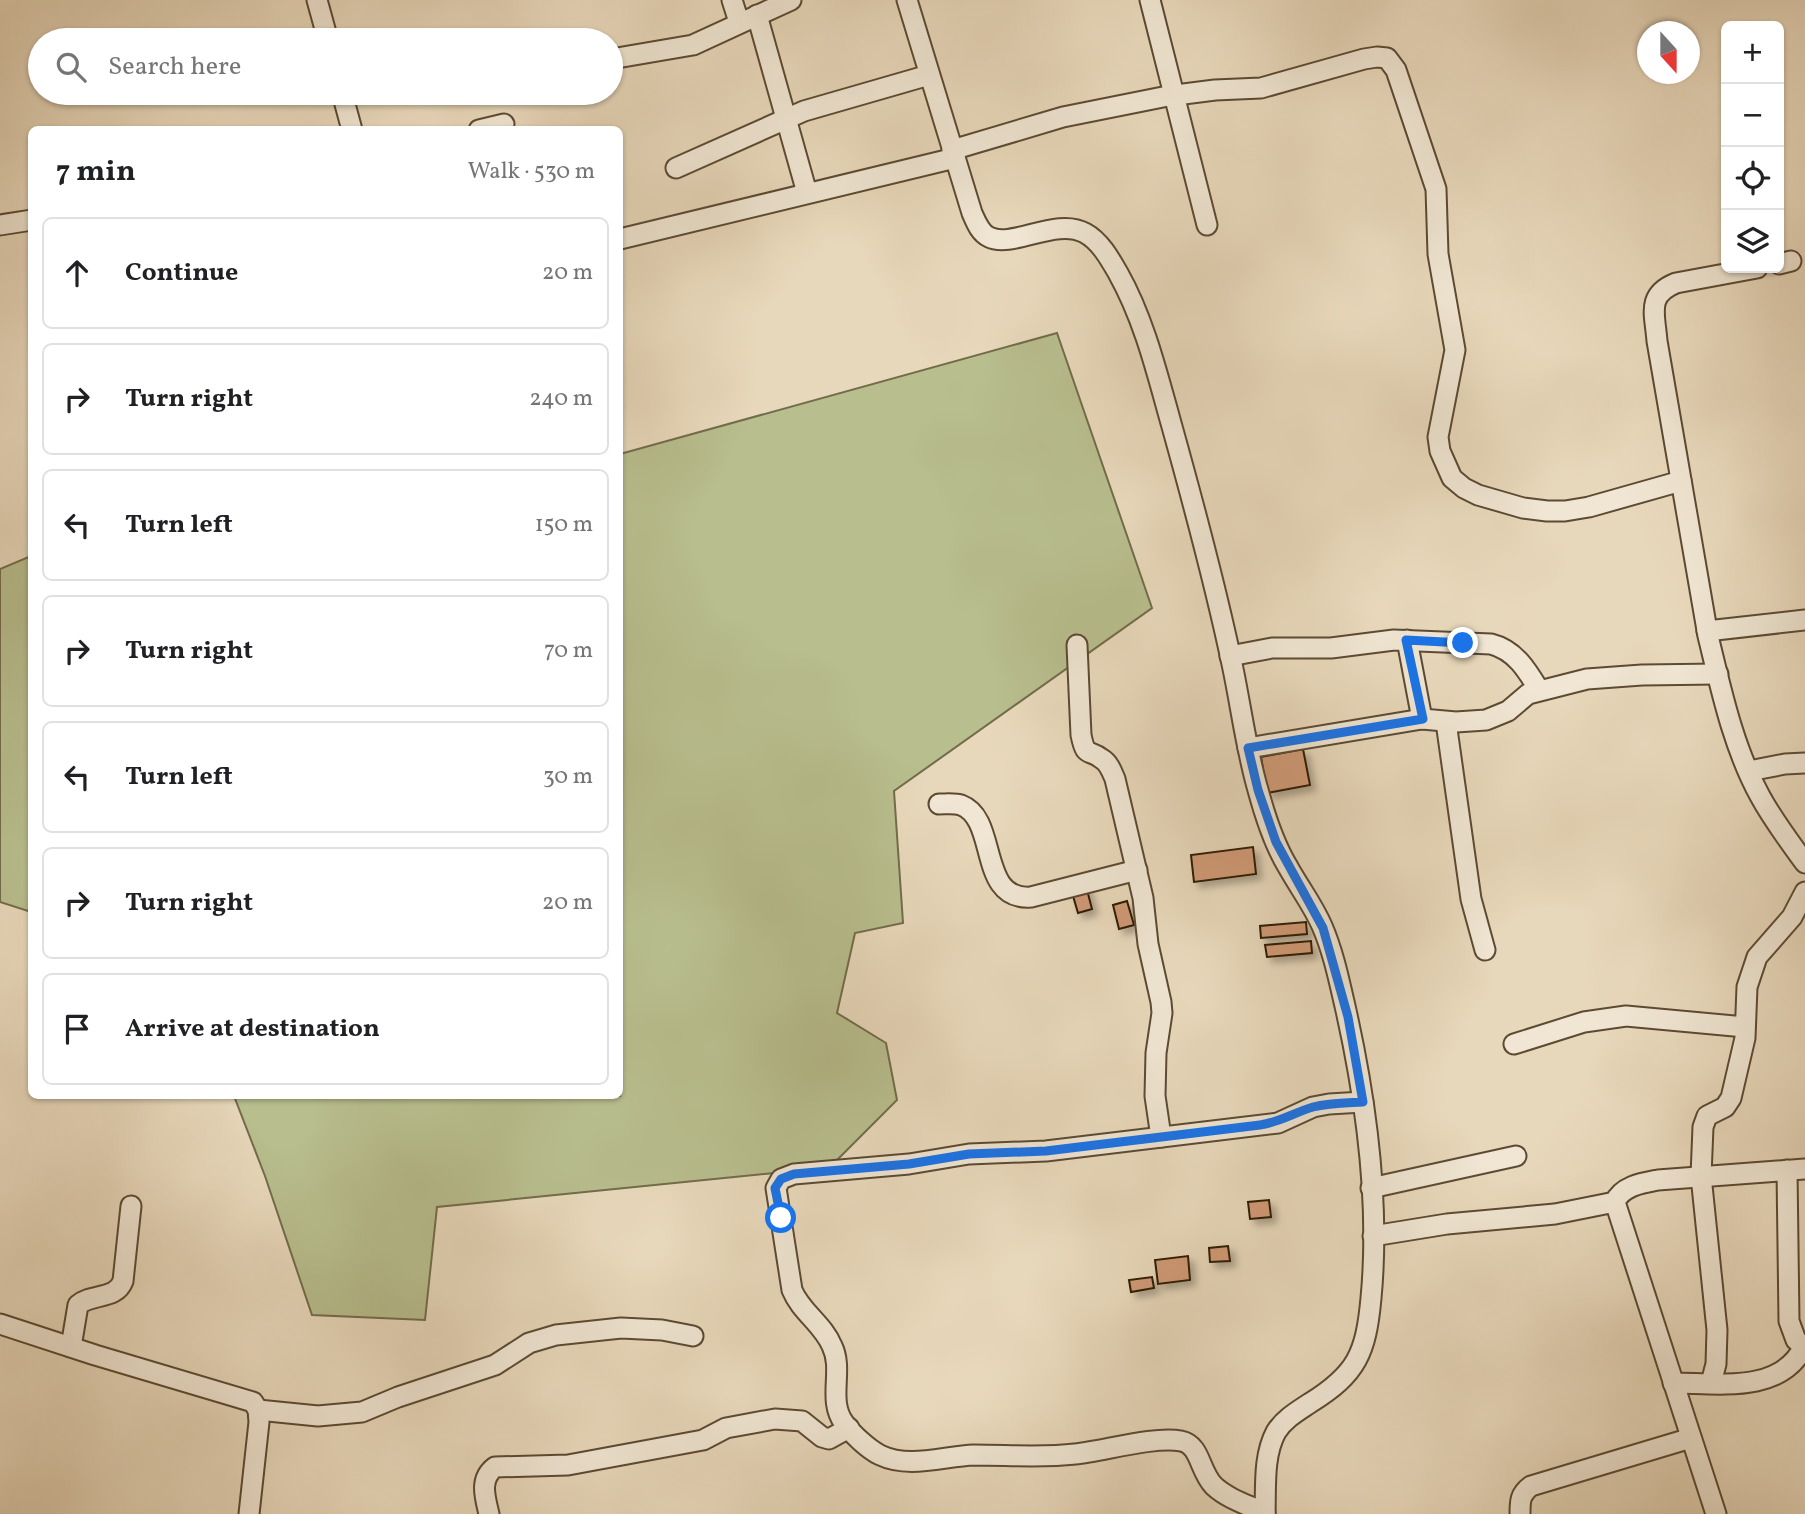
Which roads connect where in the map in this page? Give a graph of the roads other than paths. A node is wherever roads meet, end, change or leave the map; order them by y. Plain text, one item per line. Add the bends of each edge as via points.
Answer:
1 (317, 0) edge
2 (732, 0) edge
3 (792, 0) edge
4 (907, 0) edge
5 (1150, 0) edge
6 (748, 19) junction
7 (325, 28) edge
8 (623, 57) edge
9 (929, 75) junction
10 (1175, 94) junction
11 (345, 105) edge
12 (785, 119) junction
13 (504, 124) dead end
14 (351, 126) edge
15 (496, 126) edge
16 (953, 154) junction
17 (676, 168) dead end
18 (807, 193) junction
19 (28, 221) edge
20 (0, 225) edge
21 (1207, 225) dead end
22 (623, 238) edge
23 (1732, 273) edge
24 (1681, 481) junction
25 (1805, 620) edge
26 (1707, 631) junction
27 (1406, 640) junction
28 (1077, 645) dead end
29 (1230, 656) junction
30 (1718, 674) junction
31 (1539, 690) junction
32 (1423, 719) junction
33 (1446, 722) junction
34 (1248, 748) junction
35 (1805, 763) edge
36 (1749, 771) junction
37 (939, 804) dead end
38 (1805, 863) edge
39 (1137, 870) junction
40 (1805, 892) edge
41 (1485, 950) dead end
42 (1745, 1027) junction
43 (1514, 1044) dead end
44 (1363, 1102) junction
45 (1161, 1137) junction
46 (1516, 1156) dead end
47 (1796, 1170) edge
48 (1700, 1176) junction
49 (1371, 1188) junction
50 (1615, 1202) junction
51 (131, 1206) dead end
52 (1373, 1236) junction
53 (0, 1324) edge
54 (693, 1336) dead end
55 (71, 1347) junction
56 (1804, 1348) edge
57 (1672, 1383) junction
58 (1711, 1383) junction
59 (258, 1410) junction
60 (849, 1428) junction
61 (1691, 1438) junction
62 (1265, 1513) edge
63 (249, 1514) edge
64 (489, 1514) edge
65 (1520, 1514) edge
66 (1716, 1514) edge

1 - 7 street
2 - 6 street
3 - 6 street
4 - 9 street
5 - 10 street
6 - 8 street via 693,45
6 - 12 street
9 - 12 street
9 - 16 street
10 - 16 street via 1053,120
10 - 21 street
10 - 24 street via 1261,88 1364,59 1387,58 1396,70 1436,189 1438,254 1455,350 1438,437 1452,478 1478,495 1547,511 1589,506
11 - 14 street
12 - 17 street
12 - 18 street
13 - 15 street
16 - 18 street
16 - 29 street via 972,213 985,236 1009,239 1071,229 1100,245 1118,274 1157,372
18 - 22 street
19 - 20 street
23 - 24 street via 1676,284 1658,293 1657,341
24 - 26 street
25 - 26 street
26 - 30 street
27 - 29 street via 1331,648 1272,648
27 - 31 street via 1499,646 1518,659
27 - 32 street
28 - 39 street via 1084,749 1102,758 1115,779
29 - 34 street
30 - 31 street via 1605,677
30 - 36 street
31 - 33 street via 1486,720
32 - 33 street
32 - 34 street
33 - 41 street via 1471,899
34 - 44 street via 1276,842 1323,928 1343,999
35 - 36 street
36 - 38 street via 1776,824
37 - 39 street via 959,804 970,810 1001,885 1010,895 1031,897
39 - 45 street via 1162,1013 1155,1096
40 - 42 street via 1792,916 1758,957 1747,987
42 - 43 street via 1626,1016
42 - 48 street via 1731,1098 1725,1107 1707,1116 1703,1127
44 - 45 street via 1313,1107 1278,1123
44 - 49 street
45 - 60 street via 1046,1151 969,1154 781,1179 775,1188 792,1290 832,1346 836,1401
46 - 49 street
47 - 48 street
47 - 56 street via 1789,1321
48 - 50 street via 1636,1184
48 - 58 street via 1717,1330
49 - 52 street
50 - 52 street via 1555,1214
50 - 57 street
51 - 55 street via 124,1281 113,1294 85,1299 78,1305
52 - 62 street via 1371,1297 1361,1353 1335,1388 1289,1417 1277,1431 1270,1449
53 - 55 street
54 - 59 street via 621,1328 556,1335 529,1343 495,1365 362,1412 318,1416
55 - 59 street via 240,1397 253,1402
56 - 58 street via 1791,1366 1772,1377
57 - 58 street
57 - 61 street
59 - 63 street
60 - 62 street via 878,1454 906,1461 972,1455 1072,1455 1182,1441 1198,1454 1204,1474 1214,1486
60 - 64 street via 829,1439 802,1421 775,1419 726,1428 702,1440 568,1465 495,1467 484,1483
61 - 65 street via 1531,1486 1523,1492
61 - 66 street

